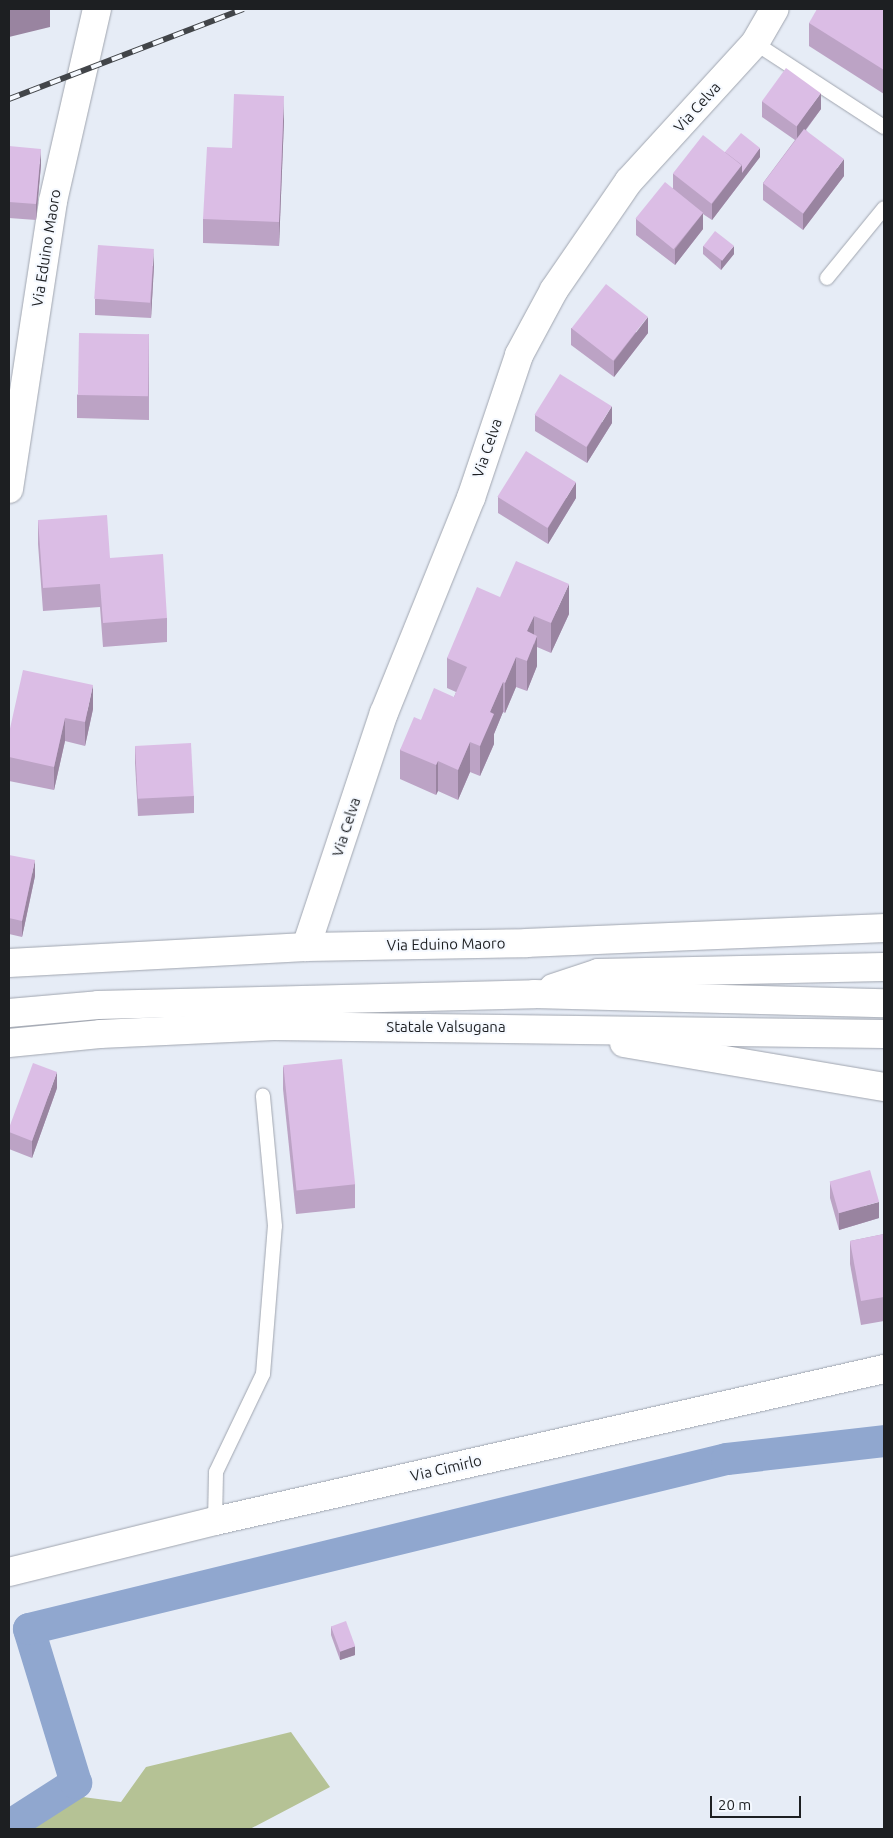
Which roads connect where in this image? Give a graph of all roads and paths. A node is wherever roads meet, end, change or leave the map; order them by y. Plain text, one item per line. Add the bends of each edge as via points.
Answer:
1 (97, 9) edge
2 (775, 9) edge
3 (754, 43) junction
4 (884, 127) edge
5 (884, 208) edge
6 (827, 278) dead end
7 (9, 488) edge
8 (884, 928) edge
9 (306, 947) junction
10 (9, 962) edge
11 (884, 967) edge
12 (534, 994) junction
13 (884, 1003) edge
14 (9, 1013) edge
15 (534, 1028) junction
16 (884, 1034) edge
17 (9, 1043) edge
18 (884, 1087) edge
19 (263, 1096) dead end
20 (884, 1369) edge
21 (215, 1521) junction
22 (9, 1572) edge

1 - 7 main road, Via Eduino Maoro via 53,201
2 - 3 main road, Via Celva
3 - 4 lane
3 - 9 main road, Via Celva via 629,181 554,290 519,355 471,498 384,713
5 - 6 lane
8 - 9 main road, Via Eduino Maoro via 526,943
9 - 10 main road, Via Eduino Maoro
11 - 12 main road via 598,974
12 - 13 main road, Statale Valsugana
12 - 14 main road, Statale Valsugana via 98,1005
15 - 16 main road, Statale Valsugana
15 - 17 main road, Statale Valsugana via 274,1026 100,1034
15 - 18 main road
19 - 21 lane via 275,1226 264,1374 216,1472
20 - 21 main road, Via Cimirlo
21 - 22 main road, Via Cimirlo

